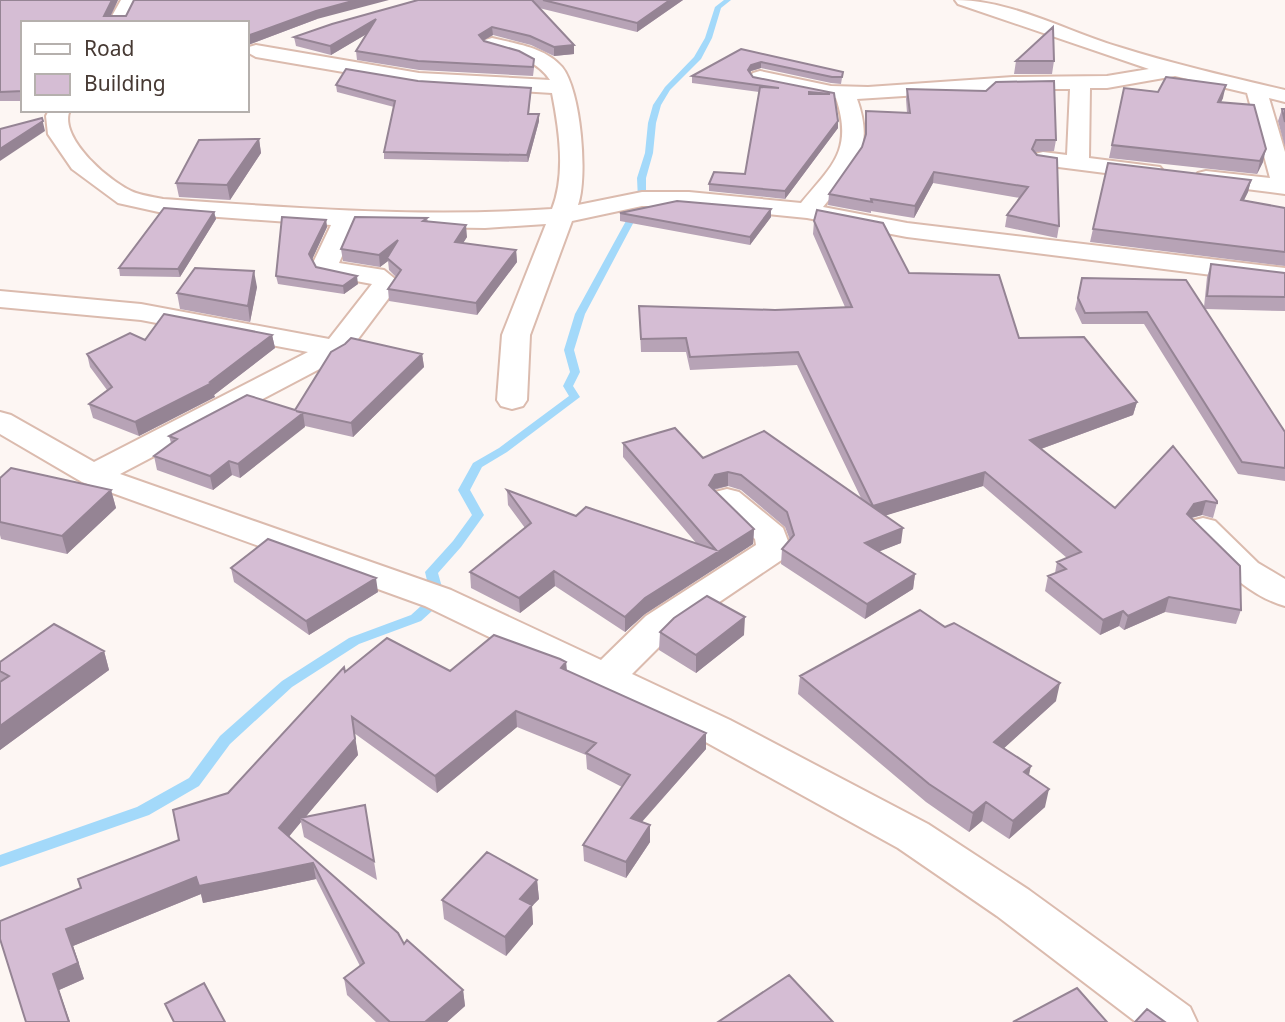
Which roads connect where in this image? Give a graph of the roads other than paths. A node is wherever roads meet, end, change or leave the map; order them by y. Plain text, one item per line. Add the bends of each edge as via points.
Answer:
1 (130, 0) edge
2 (964, 0) edge
3 (118, 21) edge
4 (294, 37) edge
5 (492, 44) edge
6 (251, 53) edge
7 (1175, 70) junction
8 (760, 77) edge
9 (1080, 83) junction
10 (561, 87) junction
11 (1256, 90) junction
12 (844, 92) junction
13 (1285, 96) edge
14 (64, 112) edge
15 (31, 122) edge
16 (1044, 159) edge
17 (1078, 163) junction
18 (1284, 187) edge
19 (807, 211) junction
20 (560, 216) junction
21 (346, 219) junction
22 (1285, 276) edge
23 (0, 299) edge
24 (336, 349) junction
25 (512, 400) dead end
26 (0, 421) edge
27 (93, 474) junction
28 (727, 499) edge
29 (1203, 528) edge
30 (1285, 594) edge
31 (605, 678) junction
32 (1173, 1022) edge

1 - 3 street
2 - 7 street
4 - 6 street
5 - 10 street via 540,59 553,69
6 - 10 street via 419,79
7 - 9 street
7 - 11 street
8 - 12 street
9 - 12 street
9 - 17 street
10 - 20 street via 571,137 568,199
11 - 13 street
11 - 18 street
12 - 19 street via 855,134 851,148
14 - 15 street
14 - 21 street via 59,134 80,164 126,198 163,206
16 - 17 street
17 - 18 street
19 - 20 street via 666,198
19 - 22 street via 907,230
20 - 21 street via 485,221
20 - 25 street via 516,335
21 - 24 street via 333,242 328,268 376,275 387,283
23 - 24 street via 141,312
24 - 27 street
26 - 27 street
27 - 31 street via 438,598
28 - 31 street via 771,535 774,549 659,625
29 - 30 street via 1246,570
31 - 32 street via 716,730 913,835 1013,902

